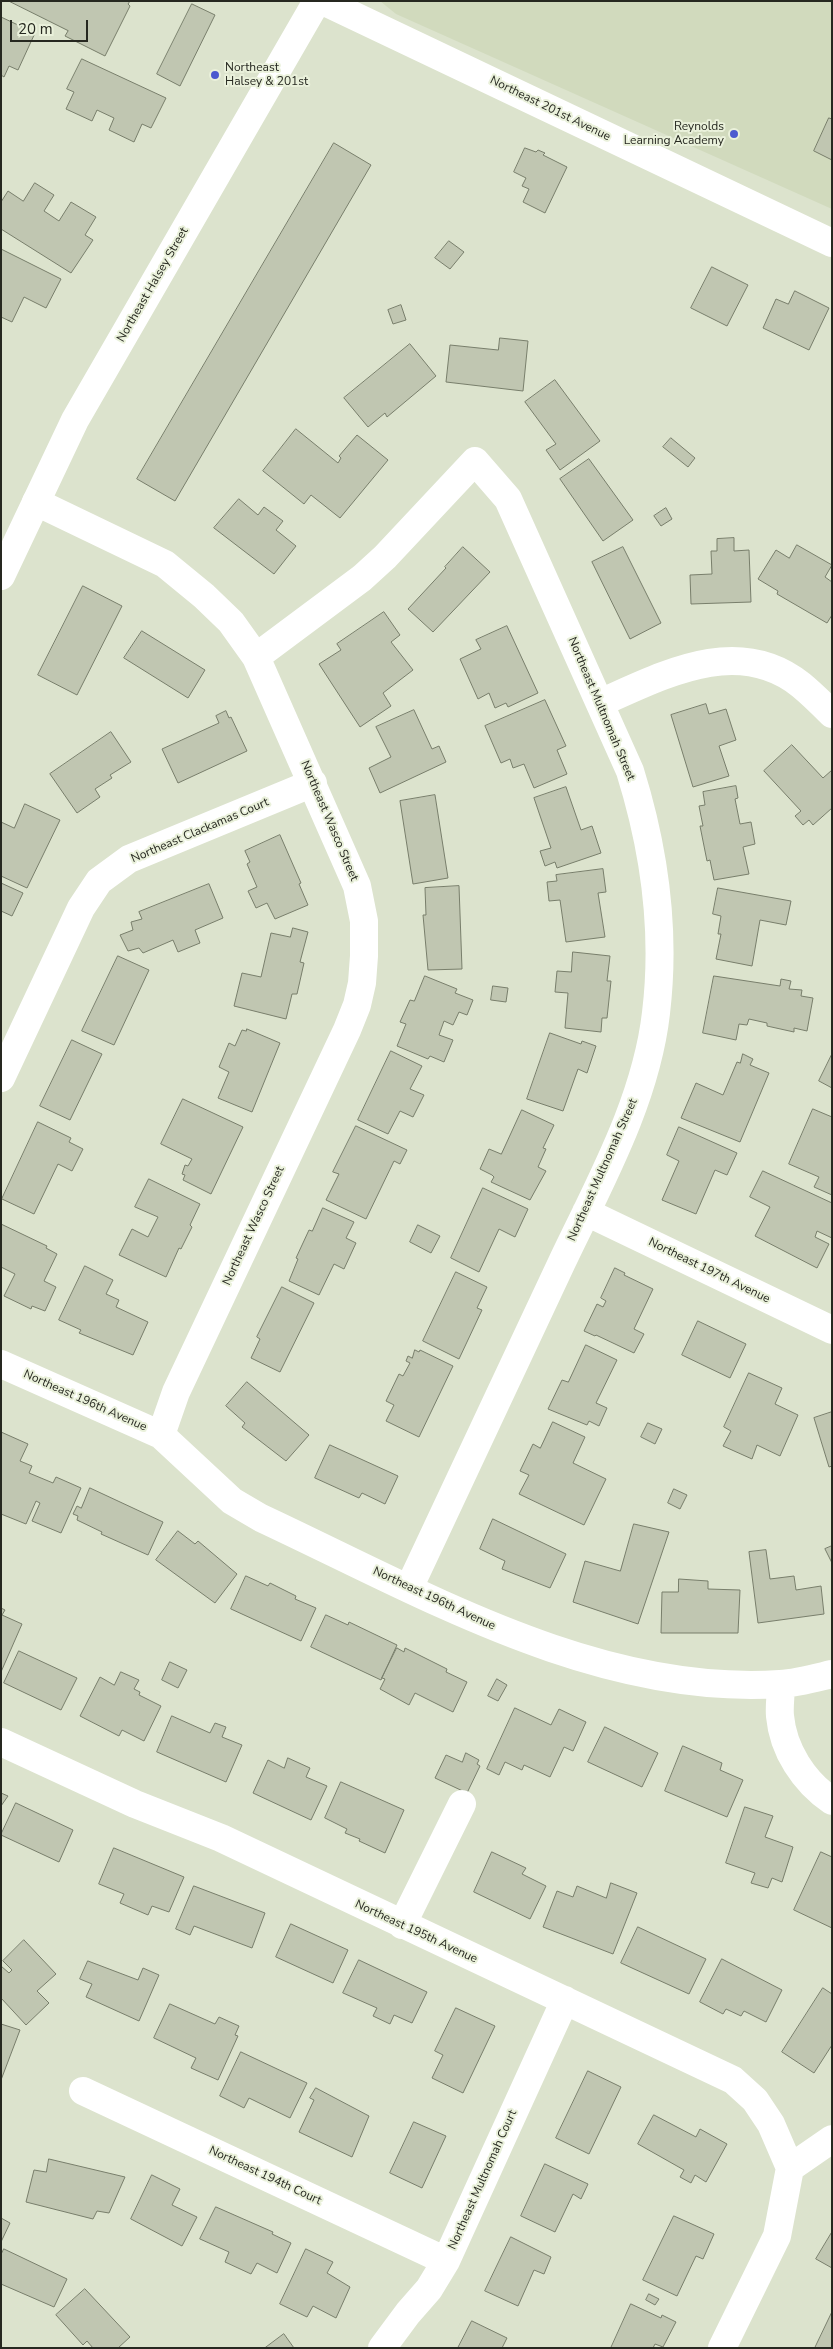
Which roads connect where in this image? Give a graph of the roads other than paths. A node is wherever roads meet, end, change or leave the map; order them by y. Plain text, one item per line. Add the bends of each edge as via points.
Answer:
1 (317, 1) edge
2 (323, 1) edge
3 (832, 243) edge
4 (36, 502) junction
5 (1, 576) edge
6 (256, 657) junction
7 (600, 703) junction
8 (832, 714) edge
9 (313, 783) junction
10 (1, 1078) edge
11 (586, 1212) junction
12 (832, 1330) edge
13 (1, 1364) edge
14 (161, 1435) junction
15 (409, 1588) junction
16 (832, 1674) edge
17 (781, 1684) junction
18 (1, 1742) edge
19 (832, 1801) edge
20 (462, 1804) dead end
21 (402, 1926) junction
22 (565, 2000) junction
23 (83, 2091) dead end
24 (832, 2139) edge
25 (790, 2168) junction
26 (446, 2261) junction
27 (382, 2348) edge
28 (722, 2348) edge

1 - 4 street, Northeast Halsey Street via 75,420
2 - 3 street, Northeast 201st Avenue
4 - 5 street, Northeast Halsey Street
4 - 6 street, Northeast Wasco Street via 165,564 231,622
6 - 7 street, Northeast Multnomah Street via 362,578 475,461 508,499
6 - 9 street, Northeast Wasco Street
7 - 8 street via 676,670 700,663 728,661 778,672 800,684
7 - 11 street, Northeast Multnomah Street via 630,771 643,812 660,912 660,962 656,1014 647,1058 624,1128
9 - 10 street, Northeast Clackamas Court via 129,860 100,881 81,908
9 - 14 street, Northeast Wasco Street via 357,886 364,921 362,983 347,1030 176,1392
11 - 12 street, Northeast 197th Avenue
11 - 15 street, Northeast Multnomah Street
13 - 14 street, Northeast 196th Avenue
14 - 15 street, Northeast 196th Avenue via 232,1501
15 - 17 street, Northeast 196th Avenue via 549,1648 658,1678 718,1685
16 - 17 street, Northeast 196th Avenue
17 - 19 street via 780,1715 785,1741 799,1768
18 - 21 street, Northeast 195th Avenue via 135,1804 221,1838
20 - 21 street
21 - 22 street, Northeast 195th Avenue
22 - 25 street, Northeast 195th Avenue via 733,2080 755,2100 771,2124
22 - 26 street, Northeast Multnomah Court
23 - 26 street, Northeast 194th Court
24 - 25 street
25 - 28 street via 777,2236
26 - 27 street, Northeast Multnomah Court via 429,2289

